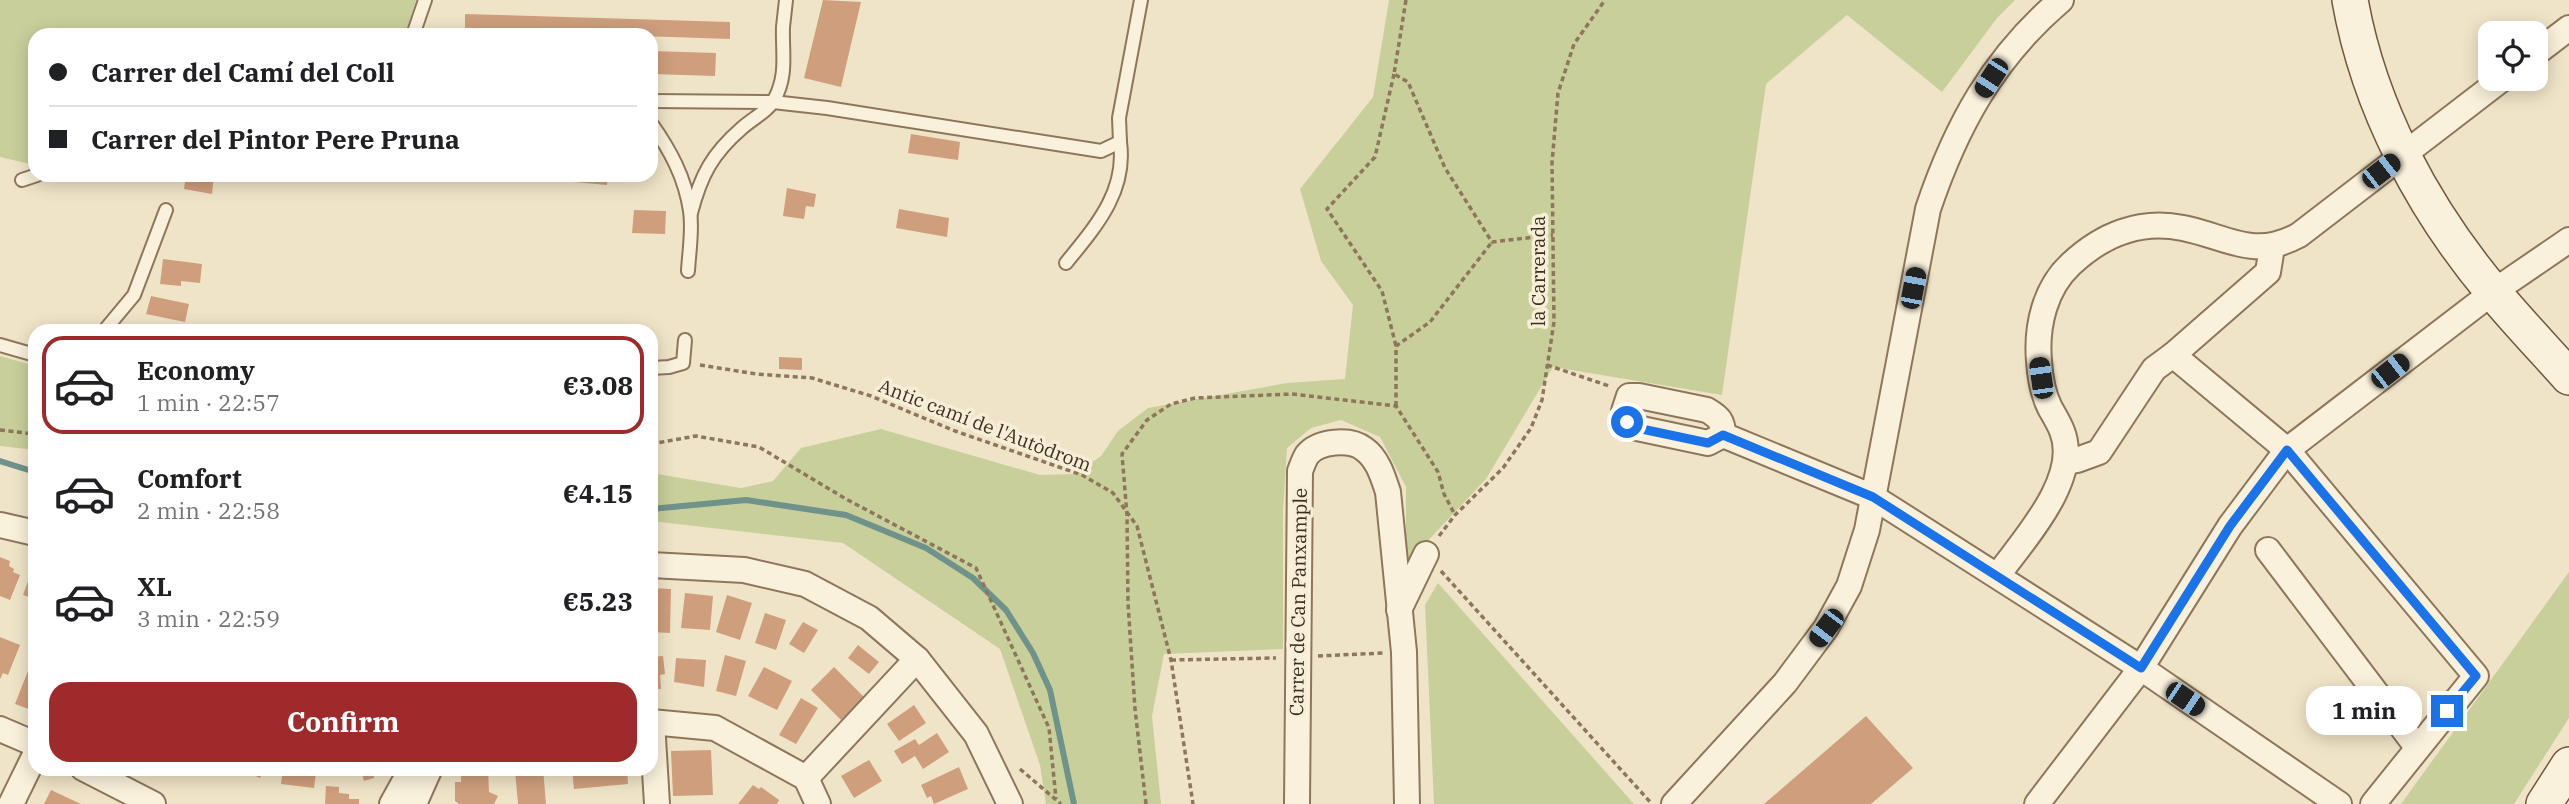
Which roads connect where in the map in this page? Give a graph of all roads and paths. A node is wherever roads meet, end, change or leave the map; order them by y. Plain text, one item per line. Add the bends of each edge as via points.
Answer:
1 (425, 0) edge
2 (786, 0) edge
3 (1141, 0) edge
4 (1406, 0) edge
5 (1605, 0) edge
6 (2061, 0) edge
7 (2350, 0) edge
8 (415, 28) edge
9 (2569, 28) edge
10 (2548, 44) edge
11 (1394, 74) junction
12 (2486, 91) edge
13 (658, 101) edge
14 (773, 102) junction
15 (658, 135) edge
16 (1120, 142) junction
17 (2402, 155) junction
18 (28, 178) edge
19 (22, 180) dead end
20 (166, 210) dead end
21 (691, 213) junction
22 (1553, 235) junction
23 (2569, 240) edge
24 (1492, 242) junction
25 (2272, 247) junction
26 (1066, 263) dead end
27 (688, 271) dead end
28 (2493, 292) junction
29 (110, 324) edge
30 (685, 340) dead end
31 (0, 345) edge
32 (1396, 346) junction
33 (28, 353) edge
34 (2173, 355) junction
35 (683, 363) junction
36 (1547, 365) junction
37 (658, 368) edge
38 (2569, 377) edge
39 (1629, 396) joint
40 (1396, 406) junction
41 (0, 430) edge
42 (28, 433) edge
43 (658, 443) edge
44 (2287, 450) junction
45 (2066, 462) junction
46 (1873, 497) junction
47 (1127, 515) junction
48 (1455, 515) junction
49 (0, 525) edge
50 (28, 531) edge
51 (2268, 550) dead end
52 (1426, 554) junction
53 (658, 565) edge
54 (1998, 575) junction
55 (1399, 611) junction
56 (917, 659) junction
57 (2141, 668) junction
58 (658, 723) edge
59 (0, 729) edge
60 (28, 741) edge
61 (2417, 747) junction
62 (2569, 765) edge
63 (28, 769) edge
64 (99, 776) edge
65 (408, 776) edge
66 (426, 776) edge
67 (655, 776) edge
68 (806, 778) junction
69 (11, 804) edge
70 (153, 804) edge
71 (392, 804) edge
72 (414, 804) edge
73 (657, 804) edge
74 (818, 804) edge
75 (1010, 804) edge
76 (1061, 804) edge
77 (1146, 804) edge
78 (1193, 804) edge
79 (1297, 804) edge
80 (1406, 804) edge
81 (1652, 804) edge
82 (1674, 804) edge
83 (2037, 804) edge
84 (2339, 804) edge
85 (2373, 804) edge
86 (2543, 804) edge

1 - 8 lane
2 - 14 lane via 783,78
3 - 16 lane via 1119,118
4 - 11 path
5 - 22 path, la Carrerada via 1574,44 1558,93 1552,163
6 - 46 street via 2003,59 1945,159 1928,209
7 - 17 street via 2356,35
9 - 10 street
11 - 24 path via 1408,82 1445,168
11 - 32 path via 1375,157 1326,209 1382,291
12 - 17 street
13 - 14 lane
14 - 16 lane via 1101,151
14 - 21 lane via 725,143 709,164
15 - 21 lane via 681,175
16 - 26 lane via 1121,173 1112,201
17 - 25 street via 2300,235
17 - 28 street via 2423,193
18 - 19 lane
20 - 29 lane via 134,295
21 - 27 lane
22 - 24 path
22 - 36 path, la Carrerada via 1554,322
23 - 28 street
24 - 32 path via 1430,322
25 - 34 street via 2268,272
25 - 45 street via 2241,245 2181,227 2137,227 2100,241 2066,269 2044,308 2038,344 2043,385 2063,431
28 - 38 street
28 - 44 street
30 - 35 lane
31 - 33 lane
32 - 40 path
34 - 44 street
34 - 45 street via 2154,369 2099,452
35 - 37 lane
35 - 47 path, Antic camí de l'Autòdrom via 812,378 871,396 1082,475 1113,493
36 - 39 path
36 - 48 path, la Carrerada via 1542,400 1531,428 1503,468
39 - 46 street via 1707,410 1723,424 1723,435
40 - 47 path via 1292,394 1195,398 1171,404 1147,420 1122,454
40 - 48 path via 1438,472
41 - 42 path
43 - 76 path via 696,436 759,447 976,568 1049,728 1056,799
44 - 57 street via 2230,526
44 - 61 street via 2476,676
45 - 54 street via 2055,494
46 - 54 street
46 - 82 street via 1849,586 1826,628 1785,683
47 - 77 path via 1128,603
47 - 78 path, Antic camí de l'Autòdrom via 1137,526 1171,660
48 - 52 path, la Carrerada
49 - 50 street
51 - 61 street
52 - 55 street
52 - 81 path
53 - 56 street via 744,570 805,584 869,618
54 - 57 street
55 - 79 street, Carrer de Can Panxample via 1388,492 1382,474 1363,448 1347,442 1325,445 1308,454 1300,471
55 - 80 street, Carrer de Can Panxample via 1404,652
56 - 68 street
56 - 75 street via 976,734
57 - 83 street
57 - 84 street
58 - 68 street via 715,728
59 - 60 street
61 - 85 street
62 - 86 street
63 - 69 street
64 - 70 street
65 - 71 street
66 - 72 street
67 - 73 street
68 - 74 street

